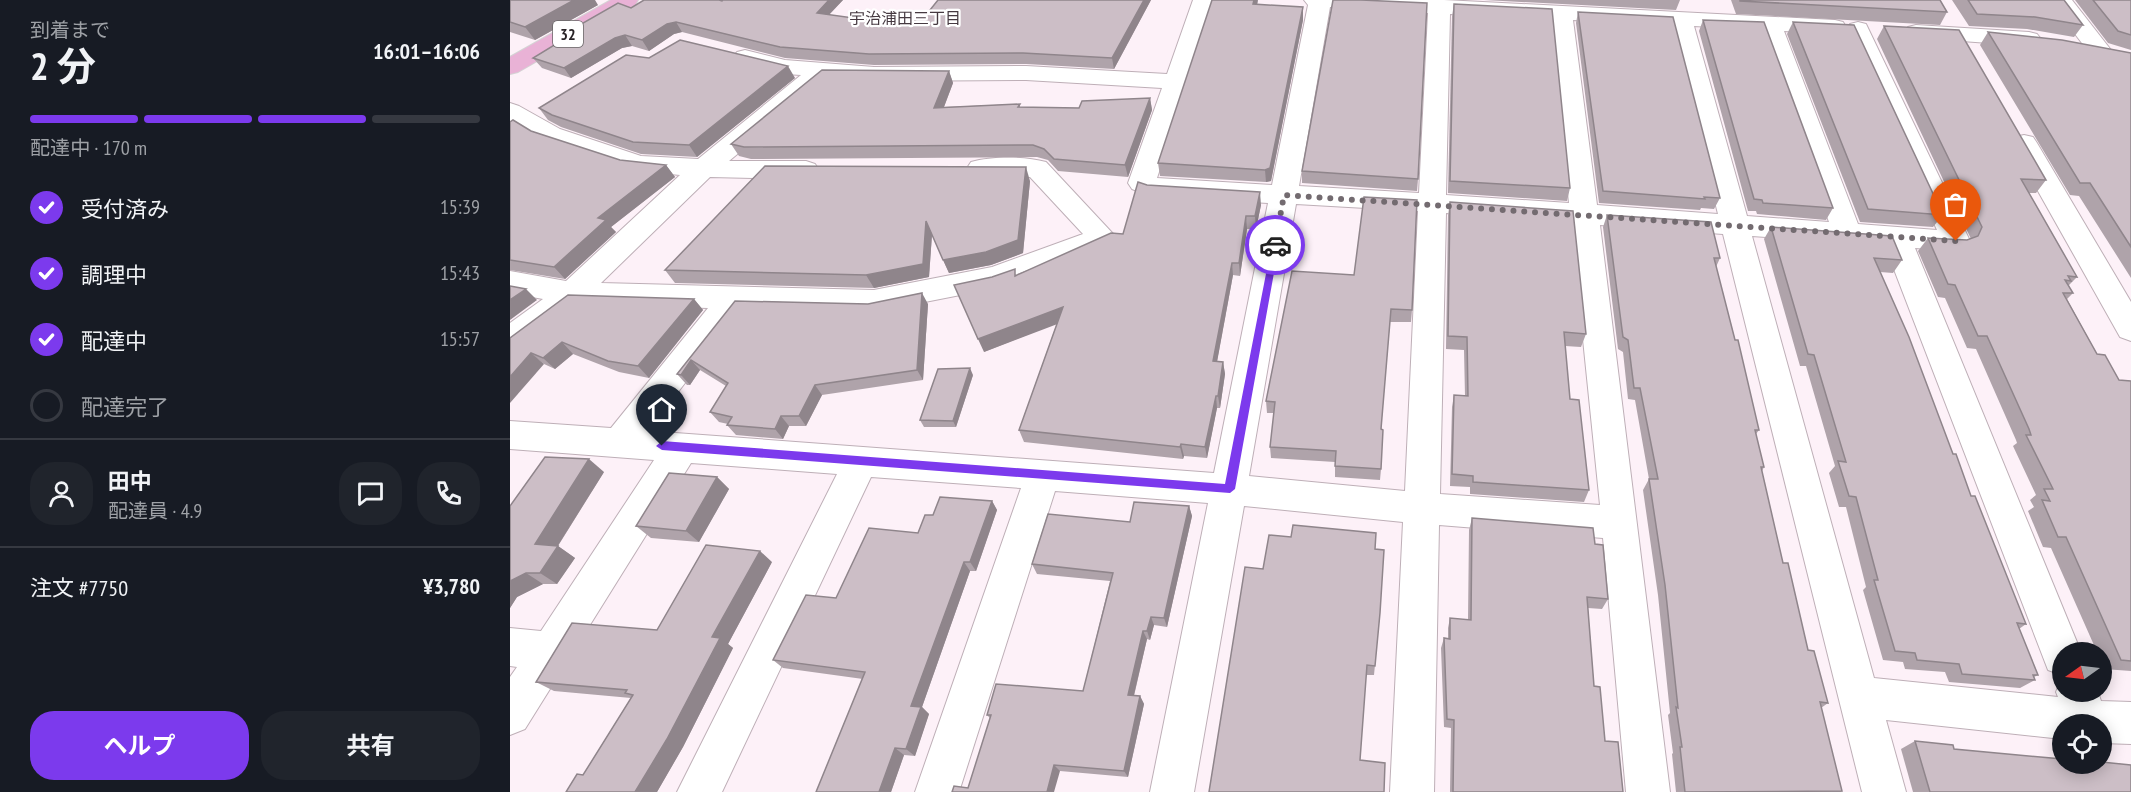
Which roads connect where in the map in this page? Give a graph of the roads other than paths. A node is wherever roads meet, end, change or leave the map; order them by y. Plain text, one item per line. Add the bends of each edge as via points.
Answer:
1 (597, 0) edge
2 (627, 0) edge
3 (1204, 0) edge
4 (1316, 0) edge
5 (1320, 0) edge
6 (2060, 0) edge
7 (1428, 4) edge
8 (1565, 8) edge
9 (1945, 9) edge
10 (1717, 10) edge
11 (1681, 19) junction
12 (1770, 24) junction
13 (1877, 30) junction
14 (1961, 35) junction
15 (510, 49) edge
16 (728, 53) edge
17 (1978, 65) edge
18 (510, 67) edge
19 (822, 70) junction
20 (1176, 82) junction
21 (527, 113) edge
22 (2014, 126) edge
23 (704, 168) junction
24 (954, 169) edge
25 (834, 170) edge
26 (1284, 195) junction
27 (1433, 203) junction
28 (1584, 215) junction
29 (1737, 225) junction
30 (1847, 233) junction
31 (1896, 237) junction
32 (510, 282) edge
33 (572, 294) junction
34 (734, 297) junction
35 (2131, 328) edge
36 (510, 340) edge
37 (510, 435) edge
38 (620, 442) junction
39 (682, 447) junction
40 (861, 461) junction
41 (1043, 475) junction
42 (1230, 489) junction
43 (1422, 508) junction
44 (1620, 523) junction
45 (2056, 642) edge
46 (510, 647) edge
47 (549, 651) junction
48 (1860, 697) junction
49 (2083, 706) edge
50 (510, 714) edge
51 (2131, 723) edge
52 (699, 792) edge
53 (937, 792) edge
54 (1172, 792) edge
55 (1412, 792) edge
56 (1648, 792) edge
57 (1884, 792) edge

1 - 15 main road, 32
2 - 18 main road, 32
3 - 20 street
4 - 5 street
5 - 7 street
5 - 26 street
6 - 14 street via 2111,54 2058,43
7 - 8 street
7 - 27 street
8 - 11 street
8 - 28 street
9 - 14 street
10 - 11 street
10 - 12 street
11 - 29 street
12 - 13 street
12 - 30 street
13 - 14 street
13 - 31 street via 1956,241
14 - 17 street
16 - 19 street via 785,67
19 - 20 street via 874,74 1026,73
19 - 23 street
20 - 26 street via 1142,183 1150,187
21 - 23 street via 551,135 639,164
22 - 35 street
23 - 25 street
23 - 33 street
24 - 34 street via 1037,168 1102,238 996,278 874,301
26 - 27 street
26 - 42 street
27 - 28 street
27 - 43 street
28 - 29 street
28 - 44 street
29 - 30 street
29 - 48 street
30 - 31 street
31 - 45 street
32 - 33 street
33 - 34 street
33 - 36 street
34 - 38 street
37 - 38 street
38 - 39 street
39 - 40 street
39 - 47 street
40 - 41 street
40 - 52 street
41 - 42 street
41 - 53 street
42 - 43 street
42 - 54 street
43 - 44 street
43 - 55 street
44 - 56 street
46 - 47 street
47 - 50 street
48 - 49 street
48 - 57 street
49 - 51 street

